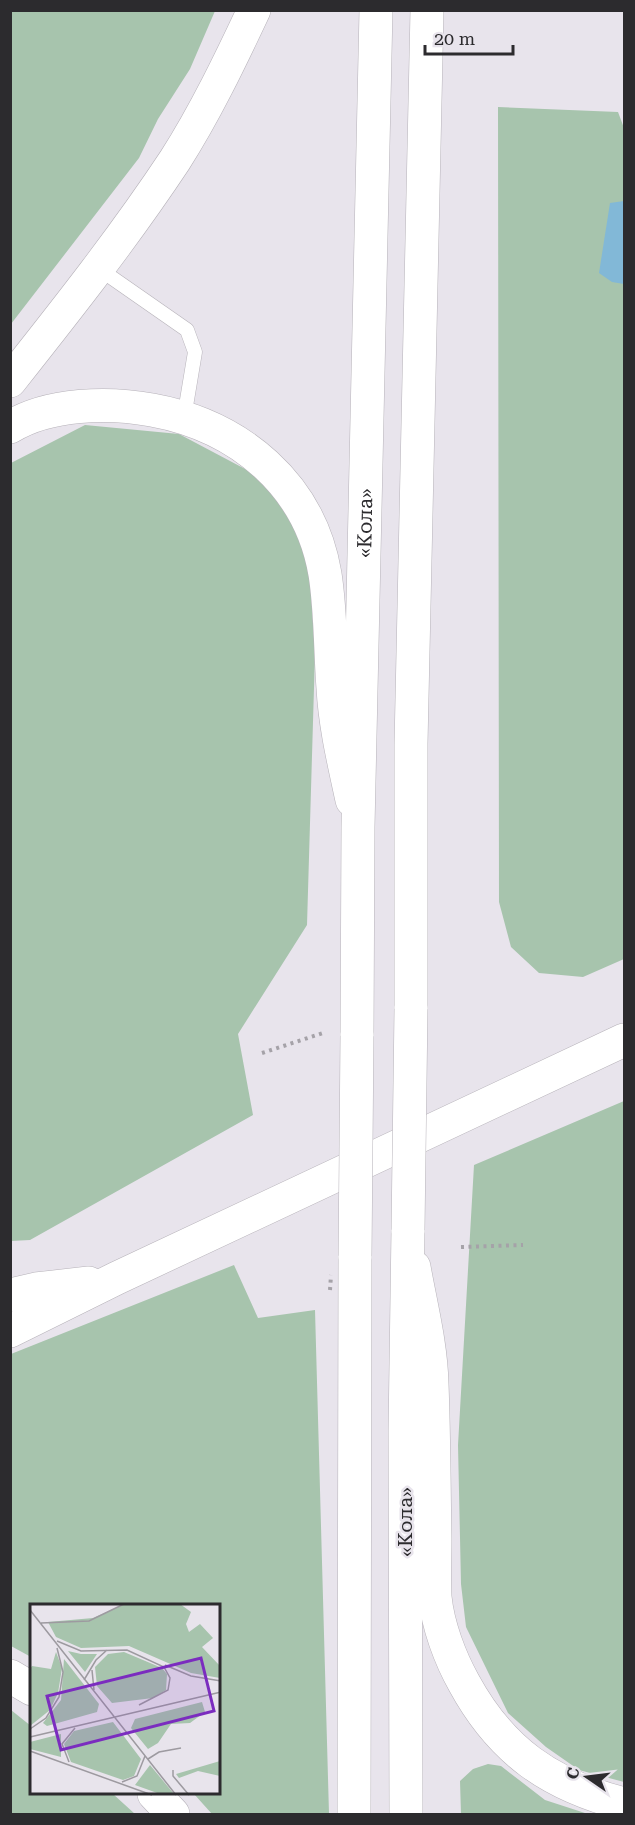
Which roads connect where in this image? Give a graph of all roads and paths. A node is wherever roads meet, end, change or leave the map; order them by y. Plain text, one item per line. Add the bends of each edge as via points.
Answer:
1 (255, 10) edge
2 (376, 10) edge
3 (427, 10) edge
4 (98, 268) junction
5 (10, 381) edge
6 (184, 418) junction
7 (10, 427) edge
8 (358, 827) junction
9 (345, 1033) junction
10 (624, 1040) edge
11 (262, 1053) dead end
12 (408, 1230) junction
13 (523, 1245) dead end
14 (461, 1247) dead end
15 (117, 1278) junction
16 (10, 1294) edge
17 (10, 1331) edge
18 (10, 1676) edge
19 (30, 1688) edge
20 (155, 1795) edge
21 (624, 1804) edge
22 (173, 1815) edge
23 (354, 1815) edge
24 (406, 1815) edge

1 - 4 main road via 176,159
2 - 8 main road, «Кола»
3 - 12 main road, bridge via 411,744
4 - 5 main road
4 - 6 lane via 187,330 195,352
6 - 7 main road via 141,408 94,405 44,414
6 - 8 main road via 242,446 266,463 308,517 324,573 339,738
8 - 9 main road, «Кола»
9 - 11 path
9 - 23 main road, «Кола», bridge via 355,1256
10 - 15 main road
12 - 21 main road via 428,1334 435,1599 450,1657 476,1705 512,1749 550,1777
12 - 24 main road, «Кола»
13 - 14 path
15 - 16 main road
15 - 17 main road
18 - 19 main road
20 - 22 main road

